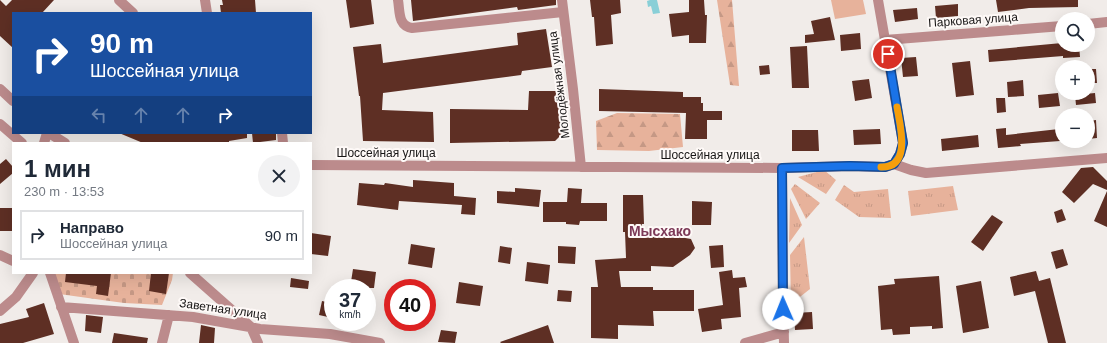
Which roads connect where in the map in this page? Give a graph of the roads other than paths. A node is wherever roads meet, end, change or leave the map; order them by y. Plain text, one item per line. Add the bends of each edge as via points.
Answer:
1 (120, 0) edge
2 (205, 0) edge
3 (398, 0) edge
4 (562, 0) edge
5 (878, 0) edge
6 (133, 12) edge
7 (207, 12) edge
8 (563, 12) junction
9 (1107, 22) edge
10 (1095, 23) edge
11 (1055, 27) edge
12 (885, 40) junction
13 (0, 89) edge
14 (12, 100) edge
15 (0, 124) edge
16 (50, 134) edge
17 (21, 142) edge
18 (63, 142) edge
19 (1107, 158) edge
20 (894, 164) junction
21 (312, 165) edge
22 (581, 167) junction
23 (782, 168) junction
24 (0, 254) edge
25 (12, 260) edge
26 (32, 274) edge
27 (50, 274) edge
28 (191, 274) edge
29 (61, 307) junction
30 (0, 311) edge
31 (169, 315) junction
32 (251, 327) junction
33 (784, 332) junction
34 (74, 343) edge
35 (162, 343) edge
36 (258, 343) edge
37 (380, 343) edge
38 (745, 343) edge
39 (784, 343) edge

1 - 6 street
2 - 7 street
3 - 8 street via 403,24 412,28
4 - 8 street, Молодёжная улица
5 - 12 street
8 - 22 street, Молодёжная улица
9 - 10 street
11 - 12 street, Парковая улица
12 - 20 street via 903,143
13 - 14 street
15 - 17 street
16 - 18 street
19 - 20 street, Шоссейная улица via 926,173
20 - 23 street, Шоссейная улица via 885,167
21 - 22 street, Шоссейная улица
22 - 23 street, Шоссейная улица
23 - 33 street
24 - 25 street
26 - 30 street via 16,297
27 - 29 street
28 - 32 street
29 - 31 street, Заветная улица
29 - 34 street
31 - 32 street, Заветная улица
31 - 35 street
32 - 36 street
32 - 37 street, Заветная улица via 330,334
33 - 38 street
33 - 39 street

